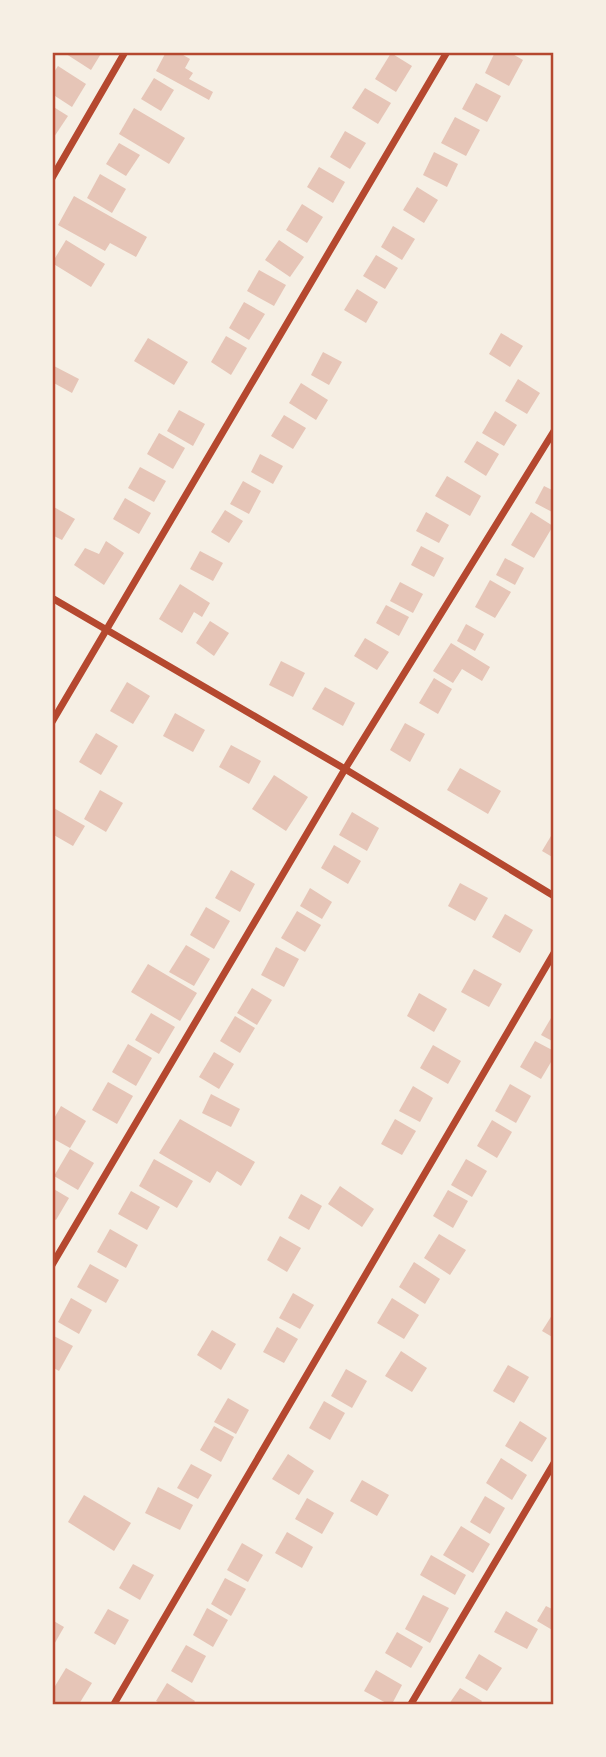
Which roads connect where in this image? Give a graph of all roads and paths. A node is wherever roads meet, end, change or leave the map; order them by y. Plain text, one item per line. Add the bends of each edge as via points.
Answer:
1 (125, 52) edge
2 (447, 52) edge
3 (52, 177) edge
4 (554, 431) edge
5 (52, 598) edge
6 (106, 630) junction
7 (52, 722) edge
8 (345, 769) junction
9 (554, 895) edge
10 (554, 953) edge
11 (52, 1265) edge
12 (554, 1463) edge
13 (114, 1704) edge
14 (411, 1704) edge

1 - 3 street
2 - 6 street
4 - 8 street
5 - 6 street
6 - 7 street
6 - 8 street
8 - 9 street
8 - 11 street
10 - 13 street
12 - 14 street

